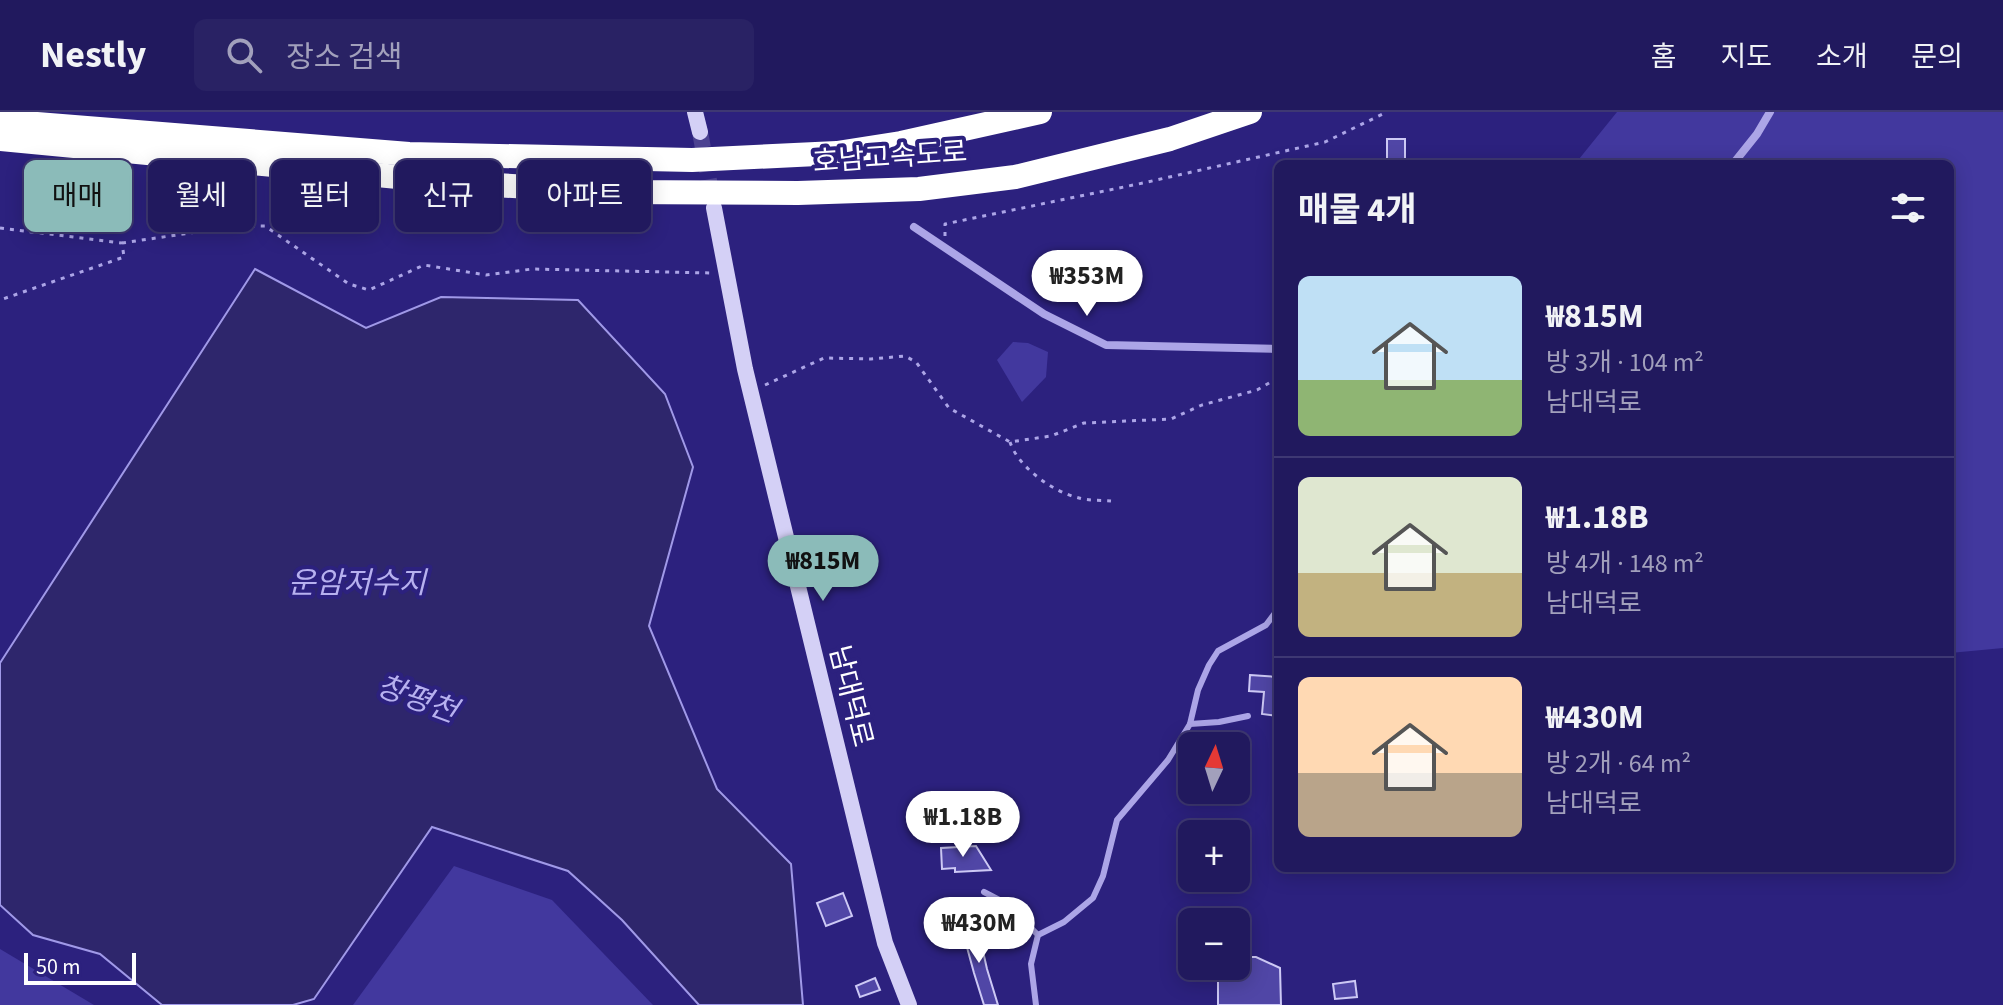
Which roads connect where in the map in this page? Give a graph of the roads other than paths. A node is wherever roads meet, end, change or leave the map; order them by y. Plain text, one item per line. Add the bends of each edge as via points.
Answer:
1 (695, 112) edge
2 (1040, 112) edge
3 (1250, 112) edge
4 (1770, 112) edge
5 (0, 121) edge
6 (700, 132) tunnel mouth
7 (0, 139) edge
8 (0, 148) edge
9 (114, 150) junction
10 (1736, 160) edge
11 (714, 208) tunnel mouth
12 (914, 227) dead end
13 (1274, 349) edge
14 (1274, 614) edge
15 (1248, 716) dead end
16 (1190, 724) junction
17 (984, 892) dead end
18 (1038, 935) junction
19 (909, 1005) edge
20 (1036, 1005) edge

1 - 6 main road
2 - 5 highway, 호남고속도로 via 837,153 692,160 409,154
3 - 9 highway, 호남고속도로 via 1170,139 1015,177 919,189 616,192 460,183
4 - 10 street
7 - 9 highway, 호남고속도로
8 - 9 highway
11 - 19 main road, 남대덕로 via 751,391 885,943
12 - 13 street via 1044,314 1106,345
14 - 16 lane via 1266,625 1218,651 1198,690
15 - 16 lane
16 - 18 lane via 1168,760 1117,820 1093,898
17 - 18 lane via 1007,904
18 - 20 lane via 1031,964

